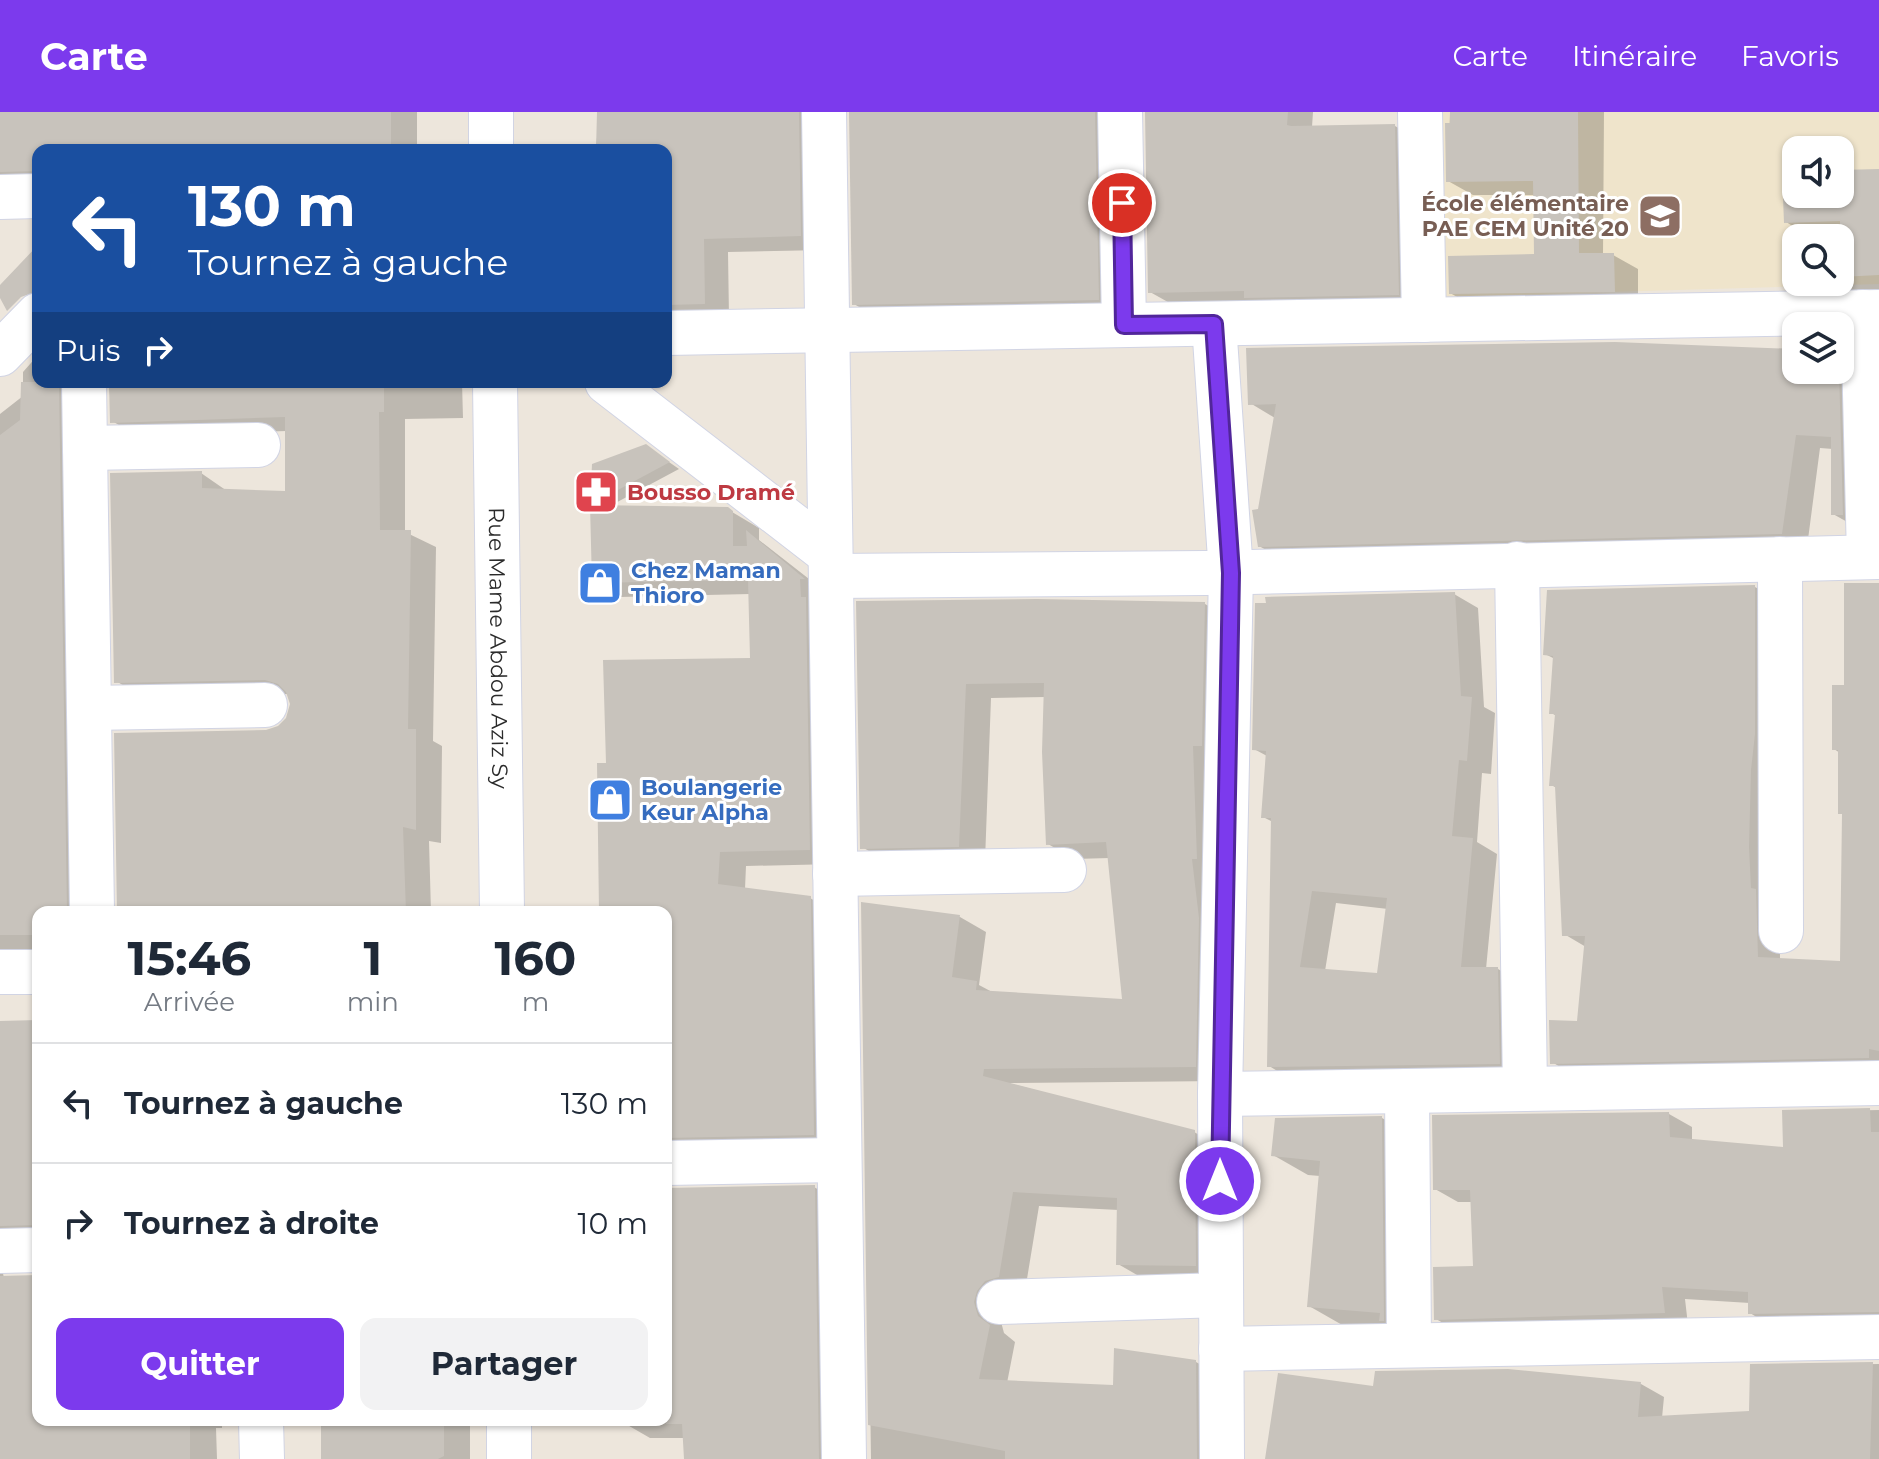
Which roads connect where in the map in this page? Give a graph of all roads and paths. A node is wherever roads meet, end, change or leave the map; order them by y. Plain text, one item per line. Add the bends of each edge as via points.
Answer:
1 (491, 112) edge
2 (824, 112) edge
3 (1120, 112) edge
4 (1420, 112) edge
5 (491, 144) edge
6 (32, 196) edge
7 (0, 197) edge
8 (1871, 312) edge
9 (1424, 320) junction
10 (32, 321) edge
11 (1214, 324) junction
12 (1124, 325) junction
13 (827, 330) junction
14 (672, 333) edge
15 (0, 354) edge
16 (84, 388) edge
17 (495, 388) edge
18 (614, 388) edge
19 (258, 445) dead end
20 (85, 448) junction
21 (1874, 557) edge
22 (1780, 559) junction
23 (1517, 564) junction
24 (830, 565) junction
25 (1231, 573) junction
26 (265, 705) dead end
27 (89, 708) junction
28 (1064, 870) dead end
29 (835, 874) junction
30 (92, 906) edge
31 (502, 906) edge
32 (1781, 931) dead end
33 (0, 972) edge
34 (32, 972) edge
35 (1879, 1083) edge
36 (1525, 1089) junction
37 (1407, 1091) junction
38 (1220, 1094) junction
39 (839, 1160) junction
40 (672, 1163) edge
41 (32, 1250) edge
42 (0, 1251) edge
43 (1221, 1295) junction
44 (999, 1302) dead end
45 (1879, 1337) edge
46 (1409, 1345) junction
47 (1221, 1349) junction
48 (261, 1426) edge
49 (509, 1426) edge
50 (262, 1459) edge
51 (509, 1459) edge
52 (844, 1459) edge
53 (1222, 1459) edge

1 - 5 street
2 - 13 street
3 - 12 street
4 - 9 street
6 - 7 street
8 - 9 street
8 - 21 street
9 - 11 street
10 - 15 street
11 - 12 street
11 - 25 street
12 - 13 street
13 - 14 street
13 - 24 street
16 - 20 street
17 - 31 street, Rue Mame Abdou Aziz Sy
18 - 24 street
19 - 20 street
20 - 27 street
21 - 22 street
22 - 23 street
22 - 32 street
23 - 25 street
23 - 36 street
24 - 25 street
24 - 29 street
25 - 38 street
26 - 27 street
27 - 30 street
28 - 29 street
29 - 39 street
33 - 34 street
35 - 36 street
36 - 37 street
37 - 38 street
37 - 46 street
38 - 43 street
39 - 40 street
39 - 52 street
41 - 42 street
43 - 44 street
43 - 47 street
45 - 46 street
46 - 47 street
47 - 53 street
48 - 50 street
49 - 51 street

